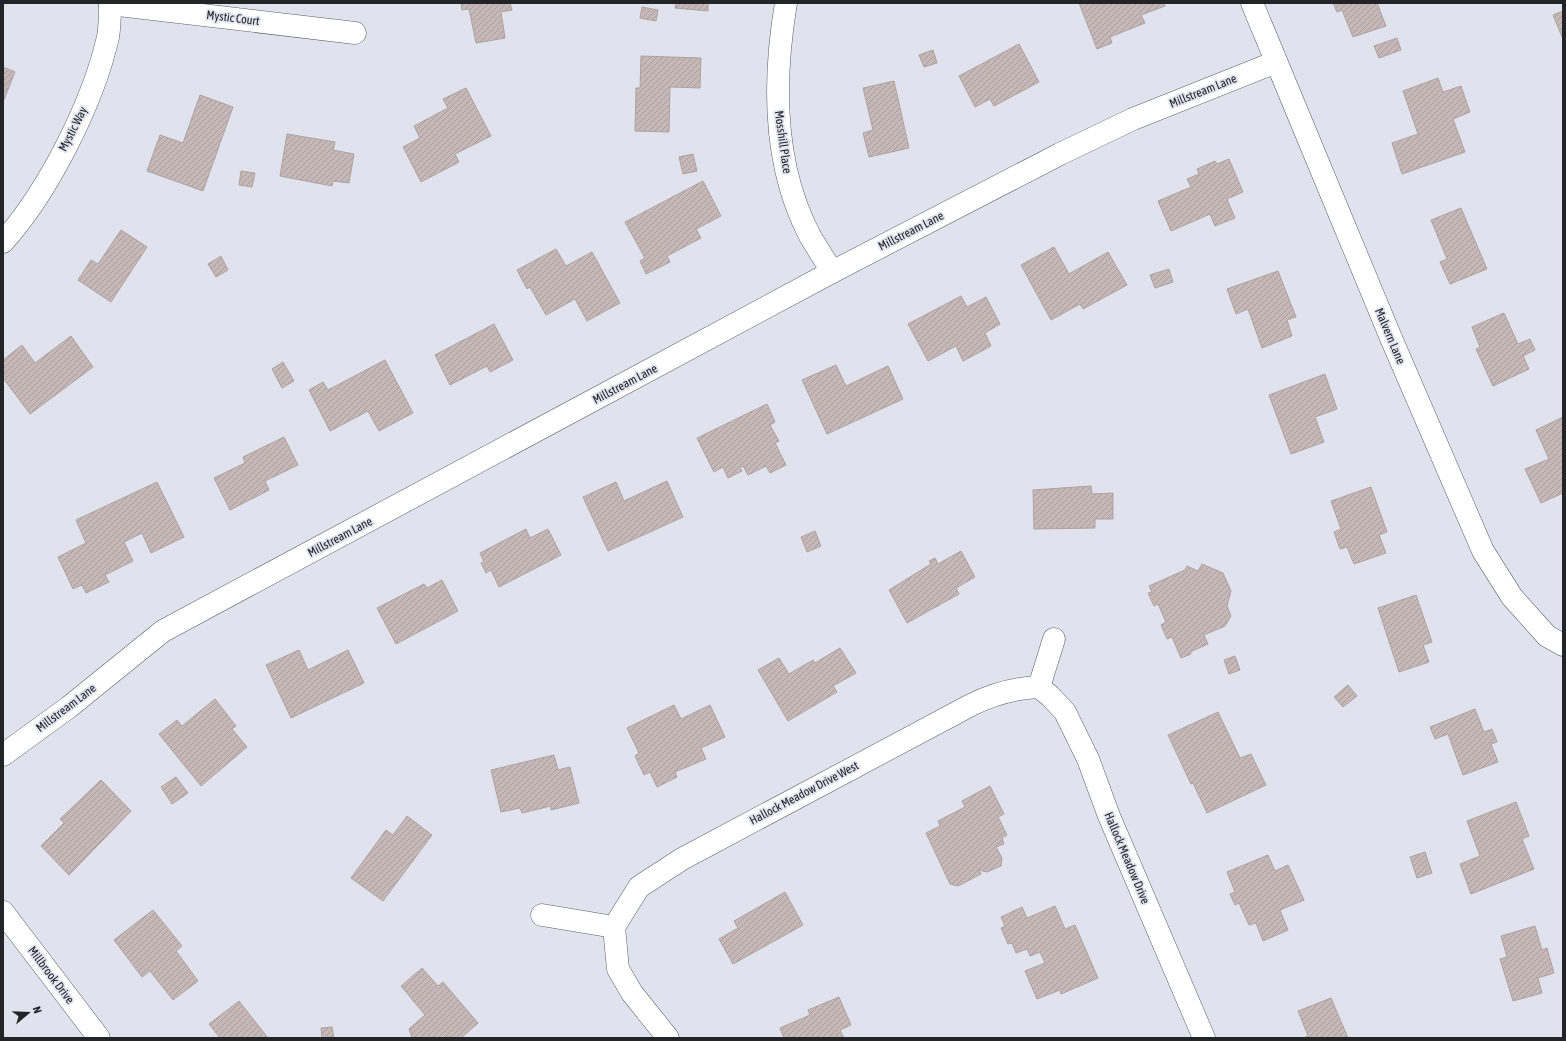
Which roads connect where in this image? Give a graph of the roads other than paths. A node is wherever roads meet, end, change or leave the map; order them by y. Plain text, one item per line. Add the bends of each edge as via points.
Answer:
1 (110, 3) edge
2 (786, 3) edge
3 (1252, 3) edge
4 (355, 33) dead end
5 (1276, 62) junction
6 (3, 242) edge
7 (832, 272) junction
8 (1054, 639) dead end
9 (1563, 645) edge
10 (1039, 687) junction
11 (3, 755) edge
12 (3, 912) edge
13 (542, 916) dead end
14 (614, 927) junction
15 (99, 1038) edge
16 (668, 1038) edge
17 (1204, 1038) edge

1 - 4 street, Mystic Court
1 - 6 street, Mystic Way via 108,36 86,104 32,206
2 - 7 street, Mosshill Place via 778,70 781,144 788,180 798,208 810,236
3 - 5 street, Malvern Lane
5 - 7 street, Millstream Lane via 1133,119 1053,157
5 - 9 street, Malvern Lane via 1483,550 1512,597 1547,636
7 - 11 street, Millstream Lane via 163,630 69,708
8 - 10 street
10 - 14 street, Hallock Meadow Drive West via 992,695 895,744 682,860 639,887
10 - 17 street, Hallock Meadow Drive via 1065,712 1088,759 1109,816
12 - 15 street, Millbrook Drive
13 - 14 street
14 - 16 street via 618,969 632,993

